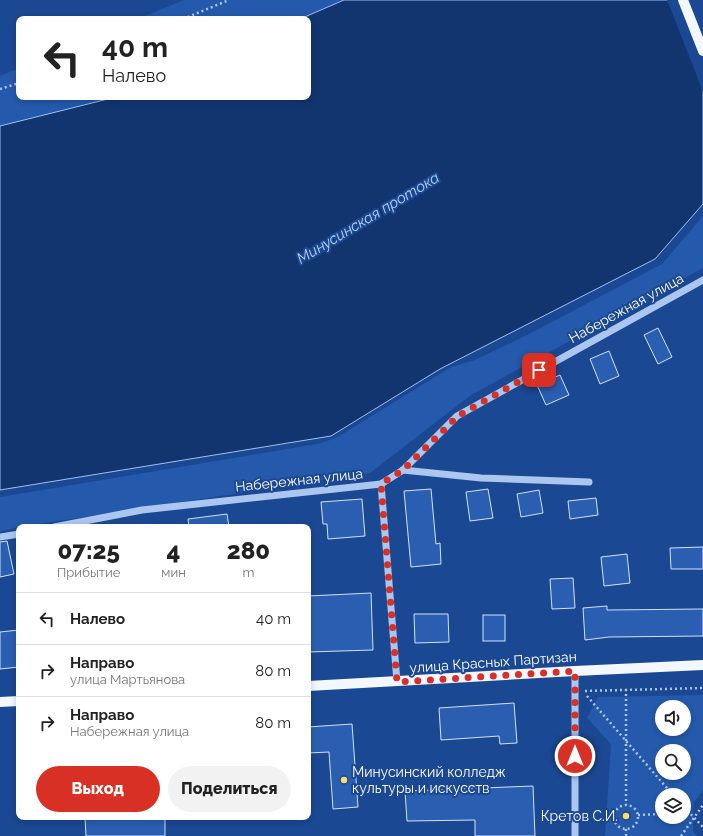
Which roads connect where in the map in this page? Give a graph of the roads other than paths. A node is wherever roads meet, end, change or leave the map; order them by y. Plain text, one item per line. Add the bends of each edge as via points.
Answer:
1 (683, 0) edge
2 (703, 51) edge
3 (703, 280) edge
4 (403, 470) junction
5 (589, 482) dead end
6 (381, 484) junction
7 (70, 524) edge
8 (16, 534) edge
9 (0, 537) edge
10 (703, 665) edge
11 (575, 671) junction
12 (397, 682) junction
13 (311, 686) edge
14 (16, 701) edge
15 (0, 702) edge
16 (575, 836) edge

1 - 2 main road
3 - 4 street, Набережная улица via 458,416
4 - 5 street via 481,478
4 - 6 street, Набережная улица
6 - 7 street, Набережная улица via 142,510
6 - 12 street
8 - 9 street
10 - 11 main road, улица Красных Партизан
11 - 12 main road, улица Красных Партизан
11 - 16 street
12 - 13 main road, улица Красных Партизан
14 - 15 main road

